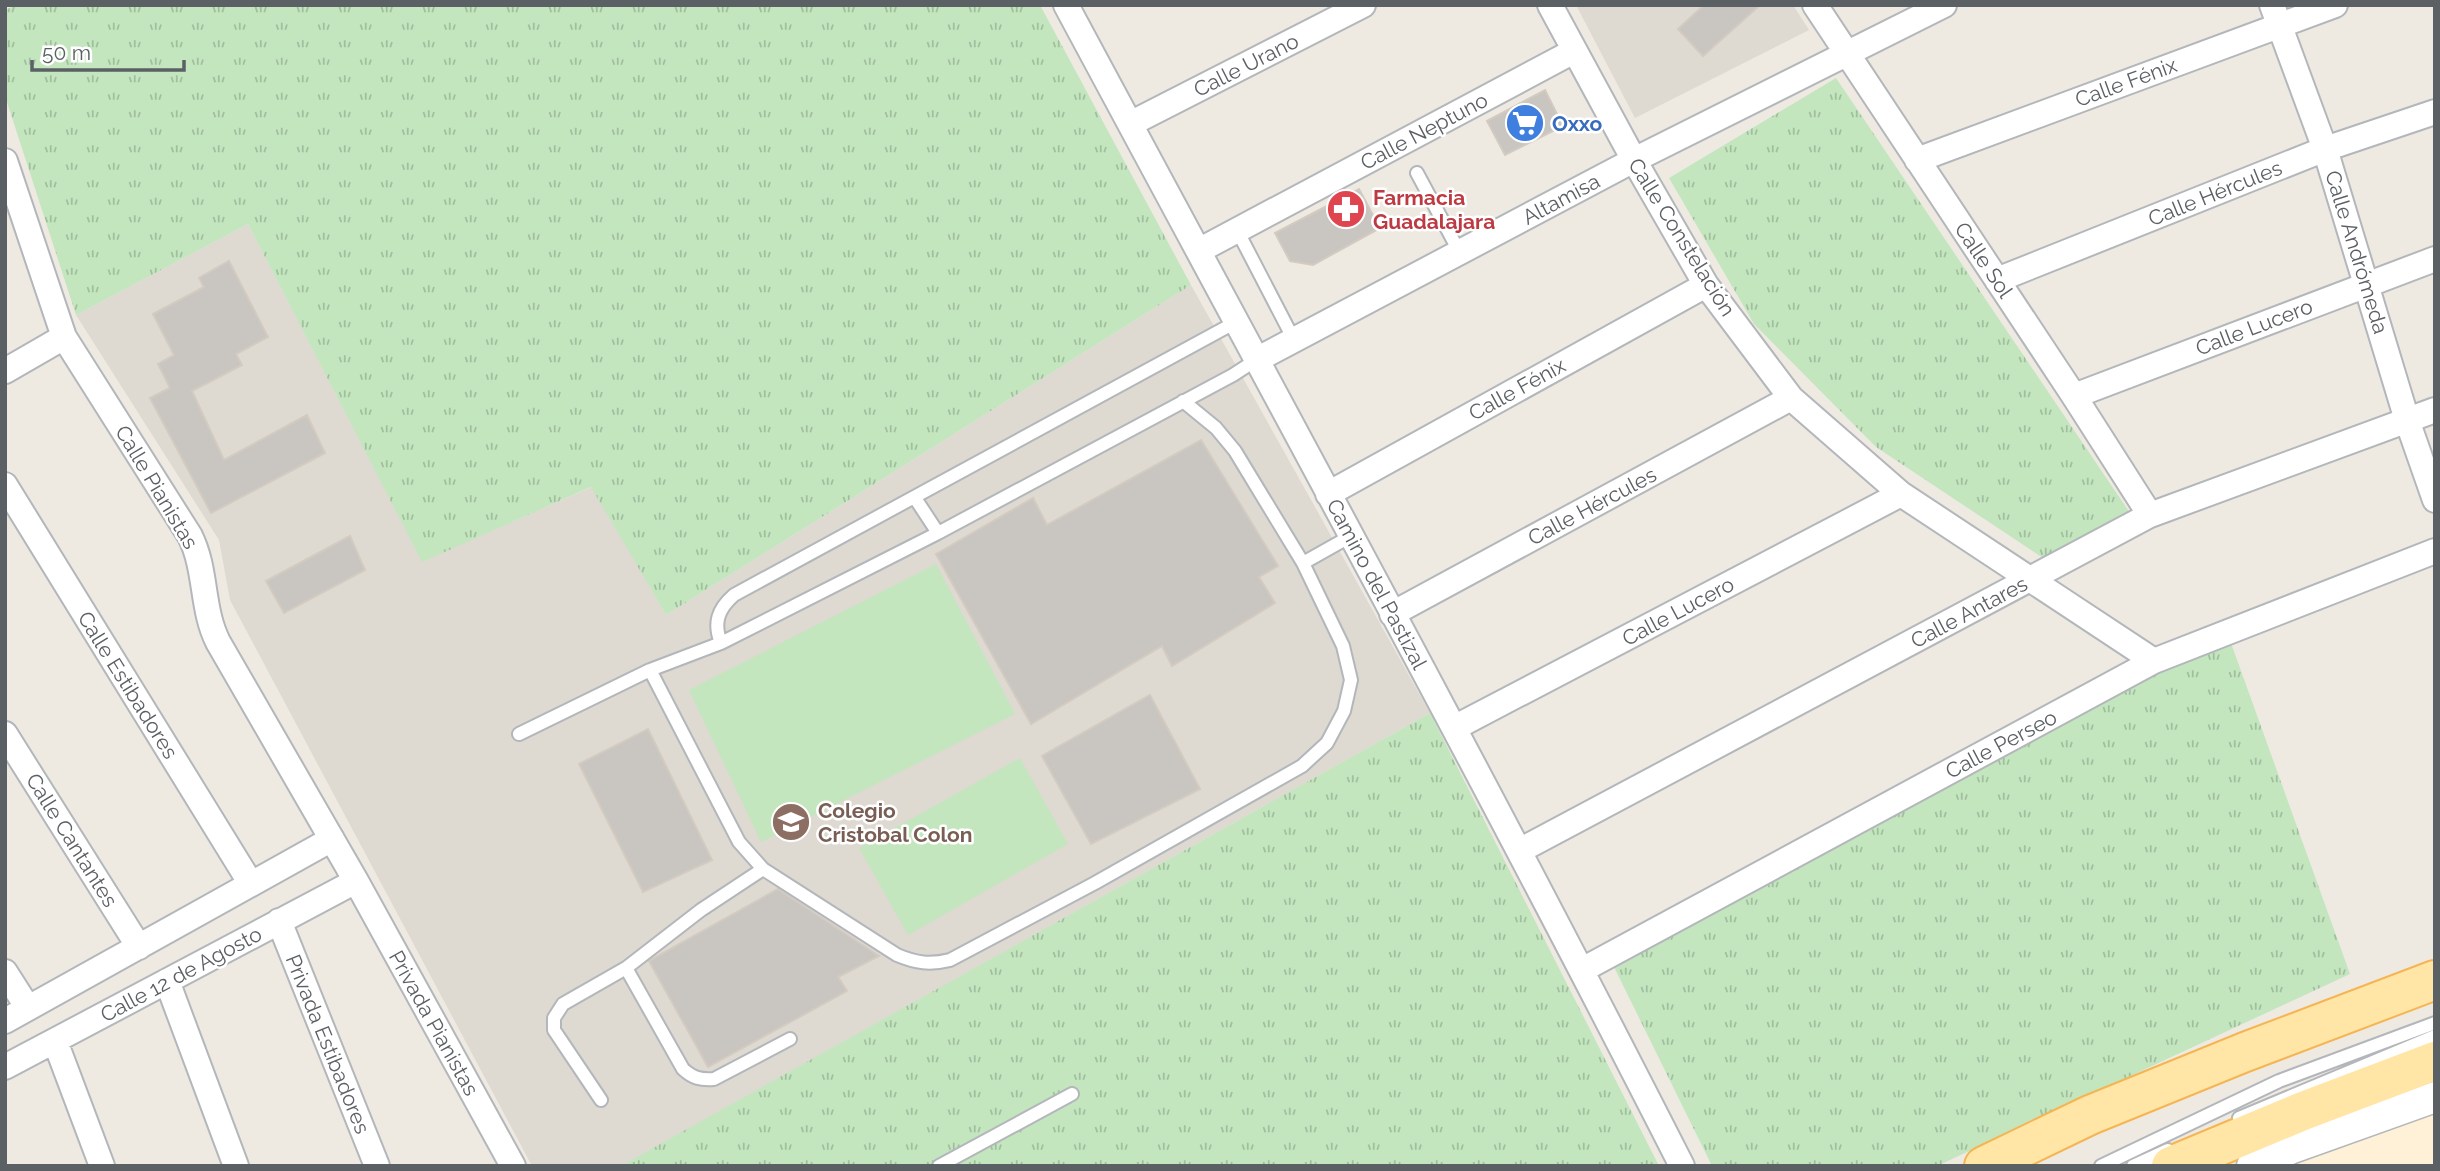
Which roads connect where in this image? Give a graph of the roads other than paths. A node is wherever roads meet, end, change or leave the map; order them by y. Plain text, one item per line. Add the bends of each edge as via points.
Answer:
1 (1363, 5) edge
2 (1550, 5) edge
3 (1815, 5) edge
4 (1944, 5) edge
5 (2334, 5) edge
6 (1069, 6) edge
7 (2276, 15) edge
8 (1574, 51) junction
9 (1846, 52) junction
10 (2435, 112) edge
11 (1130, 124) junction
12 (2325, 149) junction
13 (1634, 160) junction
14 (1917, 160) junction
15 (5, 161) edge
16 (1418, 173) dead end
17 (1237, 230) junction
18 (1199, 250) junction
19 (1460, 253) junction
20 (2435, 259) edge
21 (1997, 280) junction
22 (2367, 283) junction
23 (1706, 285) junction
24 (1236, 322) junction
25 (64, 337) junction
26 (1294, 340) junction
27 (1256, 360) junction
28 (5, 371) edge
29 (2074, 396) junction
30 (1791, 398) junction
31 (1183, 401) junction
32 (2435, 410) edge
33 (2407, 420) junction
34 (5, 485) edge
35 (1328, 494) junction
36 (1901, 495) junction
37 (915, 498) junction
38 (2435, 500) edge
39 (2150, 516) junction
40 (938, 533) junction
41 (1351, 536) junction
42 (2435, 551) edge
43 (1303, 563) junction
44 (2031, 579) junction
45 (1392, 614) junction
46 (721, 643) junction
47 (2154, 661) junction
48 (650, 670) junction
49 (1454, 728) junction
50 (5, 734) edge
51 (519, 734) dead end
52 (332, 839) junction
53 (1519, 851) junction
54 (762, 869) junction
55 (356, 881) junction
56 (251, 884) junction
57 (279, 922) junction
58 (139, 947) junction
59 (626, 968) junction
60 (1582, 970) junction
61 (5, 972) edge
62 (2435, 980) edge
63 (167, 981) junction
64 (28, 1008) junction
65 (5, 1021) edge
66 (2435, 1023) edge
67 (2435, 1035) edge
68 (790, 1039) dead end
69 (55, 1041) junction
70 (2435, 1061) edge
71 (5, 1067) edge
72 (1072, 1094) dead end
73 (2435, 1097) edge
74 (601, 1100) dead end
75 (2233, 1120) dead end
76 (2177, 1154) edge
77 (102, 1166) edge
78 (236, 1166) edge
79 (377, 1166) edge
80 (513, 1166) edge
81 (939, 1166) edge
82 (1682, 1166) edge
83 (1984, 1166) edge
84 (2101, 1166) edge
85 (2133, 1166) edge
86 (2252, 1166) edge

1 - 11 street, Calle Urano
2 - 8 street, Calle Constelación
3 - 9 street, Calle Sol
4 - 9 street, Altamisa
5 - 7 street, Calle Fénix
6 - 11 street, Camino del Pastizal
7 - 12 street, Calle Andrómeda
7 - 14 street, Calle Fénix
8 - 13 street, Calle Constelación
8 - 17 street, Calle Neptuno
9 - 13 street, Altamisa
9 - 14 street, Calle Sol
10 - 12 street, Calle Hércules
11 - 18 street, Camino del Pastizal
12 - 21 street, Calle Hércules
12 - 22 street, Calle Andrómeda
13 - 19 street, Altamisa
13 - 23 street, Calle Constelación
14 - 21 street, Calle Sol
15 - 25 street, Calle Pianistas
16 - 19 lane
17 - 18 street, Calle Neptuno
17 - 26 lane
18 - 24 street, Camino del Pastizal
19 - 26 street, Altamisa
20 - 22 street, Calle Lucero
21 - 29 street, Calle Sol
22 - 29 street, Calle Lucero
22 - 33 street, Calle Andrómeda
23 - 30 street, Calle Constelación
23 - 35 street, Calle Fénix
24 - 27 street, Camino del Pastizal
24 - 37 lane
25 - 28 street
25 - 52 street, Calle Pianistas via 190,536 202,567 211,629
26 - 27 street, Altamisa
27 - 31 lane
27 - 35 street, Camino del Pastizal
29 - 39 street, Calle Sol
30 - 36 street, Calle Constelación
30 - 45 street, Calle Hércules
31 - 40 lane
31 - 43 lane via 1227,439
32 - 33 street, Calle Antares
33 - 38 street, Calle Andrómeda
33 - 39 street, Calle Antares
34 - 56 street, Calle Estibadores
35 - 41 street, Camino del Pastizal
36 - 44 street, Calle Constelación
36 - 49 street, Calle Lucero
37 - 40 lane
37 - 46 lane via 734,595 718,615 716,631
39 - 44 street, Calle Antares
40 - 46 lane
41 - 43 lane
41 - 45 street, Camino del Pastizal
42 - 47 street, Calle Perseo
43 - 54 lane via 1343,646 1351,680 1344,711 1327,743 1302,766 950,960 933,964 897,955
44 - 47 street, Calle Constelación
44 - 53 street, Calle Antares
45 - 49 street, Camino del Pastizal
46 - 48 lane
47 - 60 street, Calle Perseo
48 - 51 lane
48 - 54 lane via 739,842
49 - 53 street, Camino del Pastizal
50 - 58 street, Calle Cantantes
52 - 55 street, Calle Pianistas
52 - 56 street, Calle 12 de Agosto
53 - 60 street, Camino del Pastizal
54 - 59 lane
55 - 57 street, Calle 12 de Agosto
55 - 80 street, Privada Pianistas
56 - 58 street, Calle 12 de Agosto
57 - 63 street, Calle 12 de Agosto
57 - 79 street, Privada Estibadores
58 - 64 street, Calle 12 de Agosto
59 - 68 lane via 683,1069 692,1077 714,1079
59 - 74 lane via 563,1004 554,1018 554,1030
60 - 82 street, Camino del Pastizal
61 - 64 street
62 - 83 main road via 2090,1115
63 - 69 street, Calle 12 de Agosto
63 - 78 street
64 - 65 street, Calle 12 de Agosto
66 - 84 lane via 2279,1081
67 - 75 lane
69 - 71 street, Calle 12 de Agosto
69 - 77 street
70 - 76 main road
72 - 81 lane
73 - 86 street
76 - 85 lane

